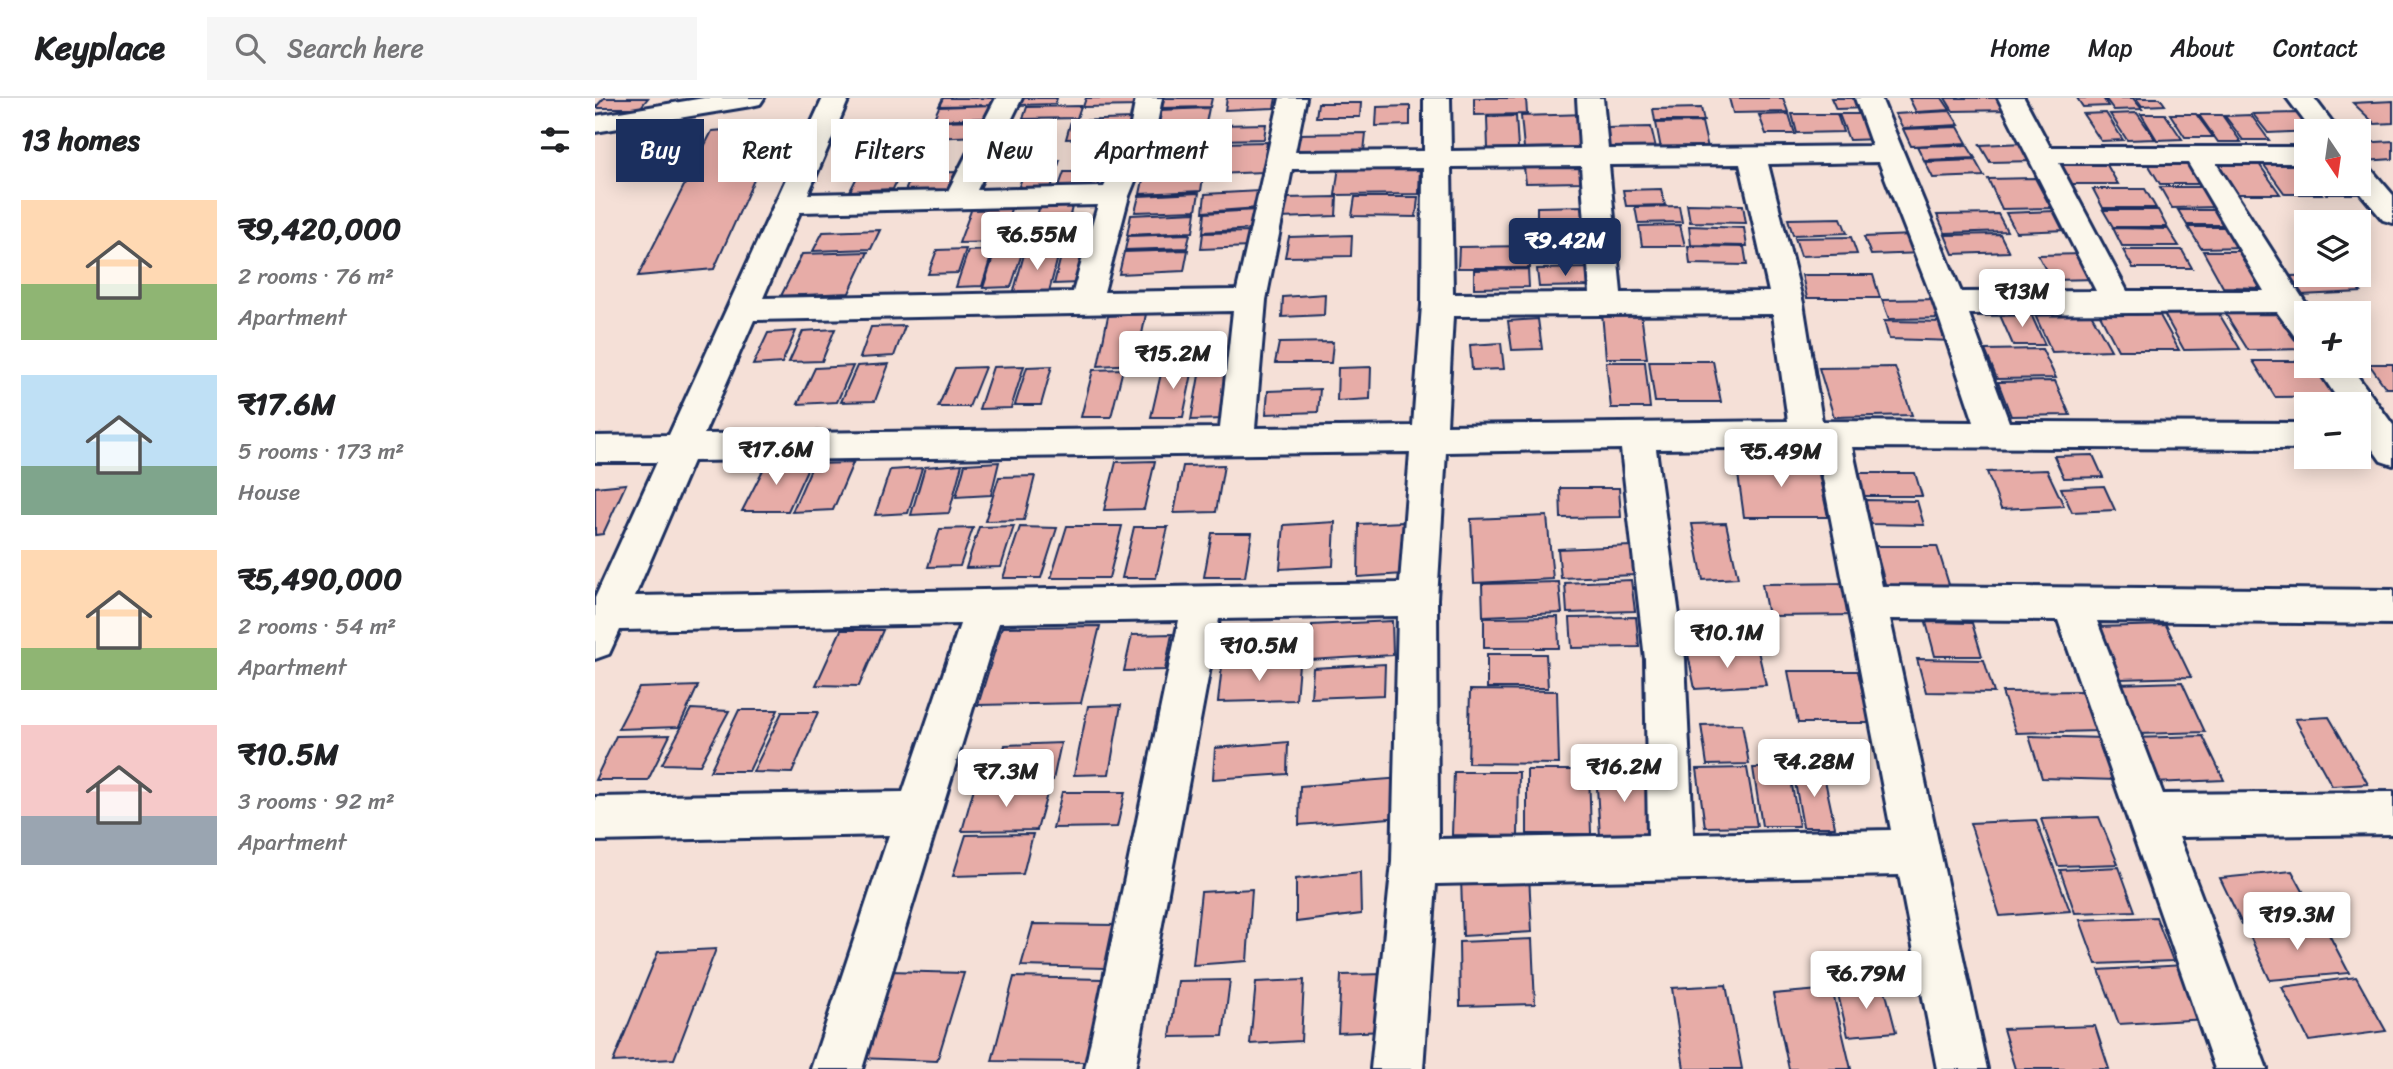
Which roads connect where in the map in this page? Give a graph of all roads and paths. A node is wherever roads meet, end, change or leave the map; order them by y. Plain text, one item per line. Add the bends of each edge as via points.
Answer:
1 (751, 98) edge
2 (836, 98) edge
3 (1009, 98) edge
4 (1149, 98) edge
5 (1293, 98) edge
6 (1437, 98) edge
7 (1590, 98) edge
8 (1868, 98) edge
9 (2011, 98) edge
10 (2300, 98) edge
11 (2317, 119) edge
12 (595, 124) edge
13 (1889, 154) junction
14 (1752, 155) junction
15 (2042, 155) junction
16 (2197, 155) junction
17 (2294, 155) edge
18 (1594, 156) junction
19 (1437, 158) junction
20 (1278, 161) junction
21 (2371, 187) edge
22 (1115, 196) junction
23 (958, 199) junction
24 (790, 203) junction
25 (2393, 214) edge
26 (1250, 300) junction
27 (2286, 301) junction
28 (2117, 302) junction
29 (1086, 303) junction
30 (1787, 303) junction
31 (1951, 303) junction
32 (1606, 304) junction
33 (1438, 306) junction
34 (743, 309) junction
35 (2294, 312) edge
36 (2340, 378) edge
37 (1820, 434) junction
38 (1996, 435) junction
39 (1637, 436) junction
40 (2294, 436) edge
41 (1429, 439) junction
42 (2382, 440) edge
43 (1236, 441) junction
44 (682, 448) junction
45 (595, 449) edge
46 (1418, 598) junction
47 (1867, 602) junction
48 (1202, 603) junction
49 (2072, 605) junction
50 (985, 606) junction
51 (2393, 607) edge
52 (601, 627) edge
53 (918, 813) junction
54 (2148, 816) junction
55 (2391, 817) edge
56 (595, 819) edge
57 (1919, 852) junction
58 (1671, 858) junction
59 (1415, 862) junction
60 (836, 1069) edge
61 (1110, 1069) edge
62 (1397, 1069) edge
63 (1962, 1069) edge
64 (2241, 1069) edge

1 - 12 street
2 - 24 street
3 - 23 street
4 - 22 street via 1143,129
5 - 20 street
6 - 19 street
7 - 18 street
8 - 13 street
9 - 15 street
10 - 11 street
13 - 14 street
13 - 31 street
14 - 18 street
14 - 30 street
15 - 16 street
15 - 28 street
16 - 17 street
16 - 27 street
18 - 19 street
18 - 32 street
19 - 20 street
19 - 33 street
20 - 26 street
21 - 25 street
22 - 23 street
22 - 29 street
23 - 24 street
24 - 34 street
26 - 29 street
26 - 43 street
27 - 28 street
27 - 35 street
28 - 31 street
29 - 34 street
30 - 32 street
30 - 37 street
31 - 38 street
32 - 33 street
33 - 41 street
34 - 44 street
36 - 42 street
37 - 38 street
37 - 39 street
37 - 47 street
38 - 40 street
39 - 41 street
39 - 58 street via 1665,659
41 - 43 street
41 - 46 street
43 - 44 street
44 - 45 street
44 - 52 street
46 - 48 street
46 - 59 street
47 - 49 street
47 - 57 street
48 - 50 street
48 - 61 street
49 - 51 street
49 - 54 street
50 - 52 street
50 - 53 street
53 - 56 street
53 - 60 street
54 - 55 street
54 - 64 street
57 - 58 street
57 - 63 street
58 - 59 street
59 - 62 street

